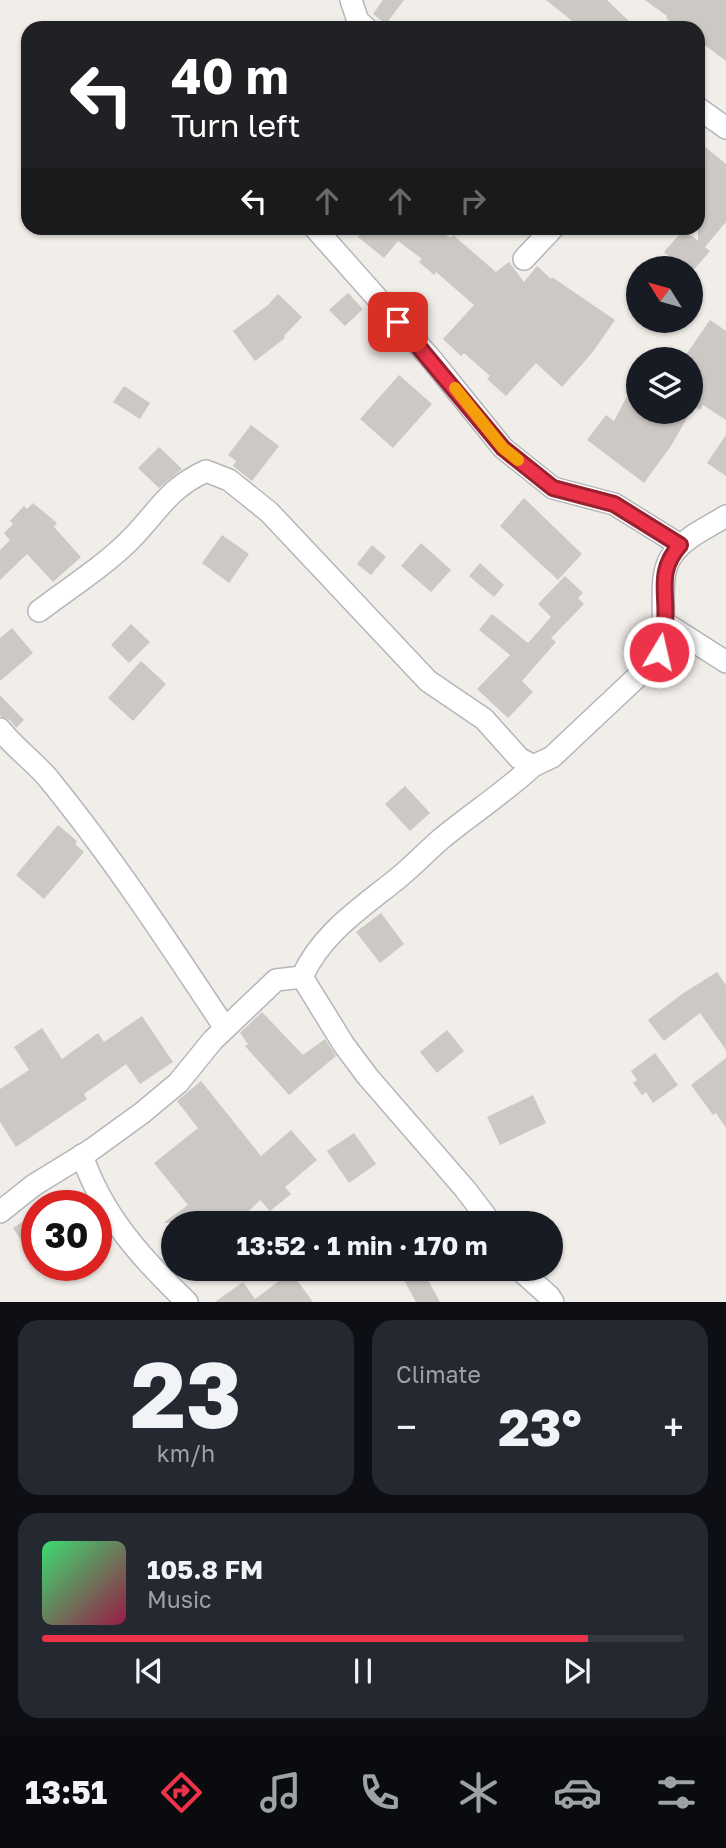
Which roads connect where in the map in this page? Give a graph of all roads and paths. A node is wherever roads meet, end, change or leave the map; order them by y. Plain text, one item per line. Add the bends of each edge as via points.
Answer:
1 (351, 0) edge
2 (358, 21) edge
3 (705, 113) edge
4 (726, 128) edge
5 (321, 235) edge
6 (547, 235) edge
7 (524, 260) dead end
8 (726, 516) edge
9 (680, 545) junction
10 (39, 611) dead end
11 (665, 624) junction
12 (726, 662) edge
13 (0, 729) edge
14 (533, 766) junction
15 (302, 977) junction
16 (225, 1028) junction
17 (82, 1155) junction
18 (482, 1211) edge
19 (0, 1212) edge
20 (532, 1281) edge
21 (187, 1302) edge
22 (552, 1302) edge

1 - 2 street
3 - 4 street
5 - 9 street via 503,448 553,488 614,504
6 - 7 street
8 - 9 street
9 - 11 street via 666,567
10 - 14 street via 128,542 184,481 206,471 229,480 269,512 428,681 484,719 519,758
11 - 12 street
11 - 14 street via 652,663 551,757
13 - 16 street via 51,781 129,883
14 - 15 street via 333,932 311,956
15 - 16 street via 276,980
15 - 18 street via 368,1077
16 - 17 street via 178,1083
17 - 19 street
17 - 21 street via 92,1185 109,1213 157,1274
20 - 22 street

